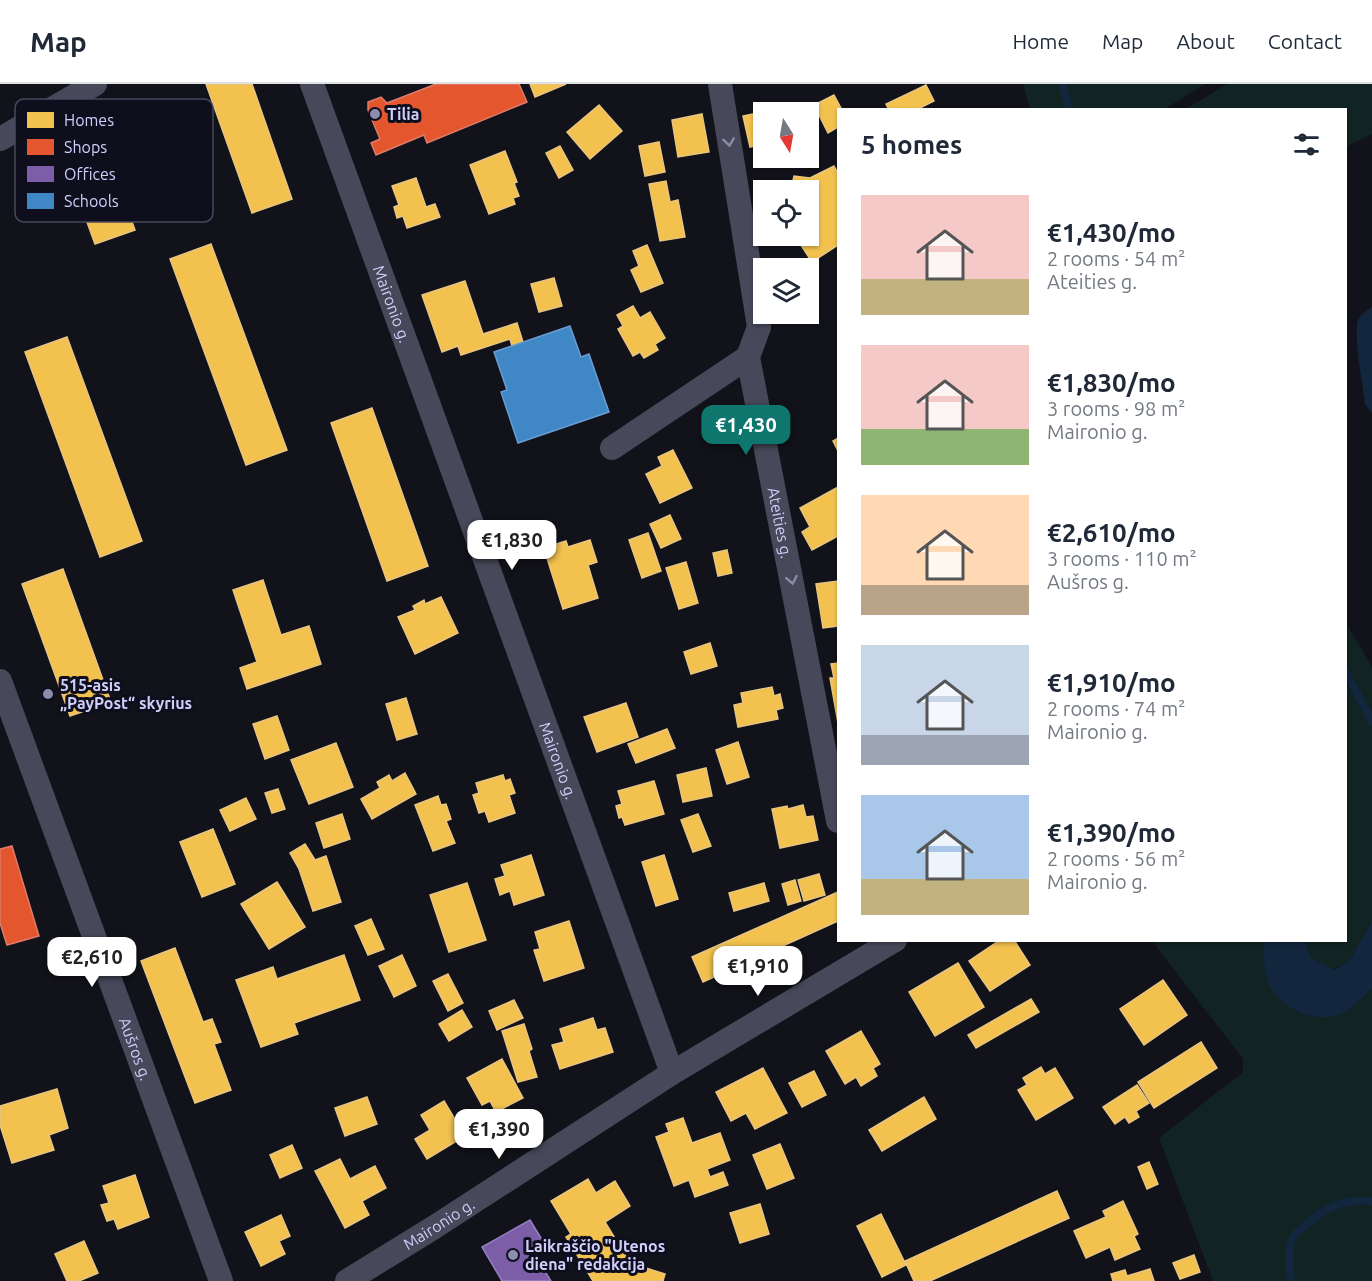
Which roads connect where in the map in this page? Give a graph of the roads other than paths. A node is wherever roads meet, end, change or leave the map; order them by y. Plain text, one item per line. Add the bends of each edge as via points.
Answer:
1 (95, 84) edge
2 (312, 84) edge
3 (720, 84) edge
4 (69, 99) edge
5 (15, 130) edge
6 (0, 139) edge
7 (748, 357) junction
8 (612, 448) dead end
9 (0, 681) edge
10 (837, 816) edge
11 (888, 942) edge
12 (863, 949) edge
13 (672, 1073) junction
14 (221, 1281) edge
15 (347, 1281) edge

1 - 4 street
2 - 13 street, Maironio g.
3 -> 7 street via 759,327
5 - 6 street
7 - 8 street
7 -> 10 street, Ateities g.
9 - 14 street, Aušros g.
11 - 12 street
12 - 13 street
13 - 15 street, Maironio g.

